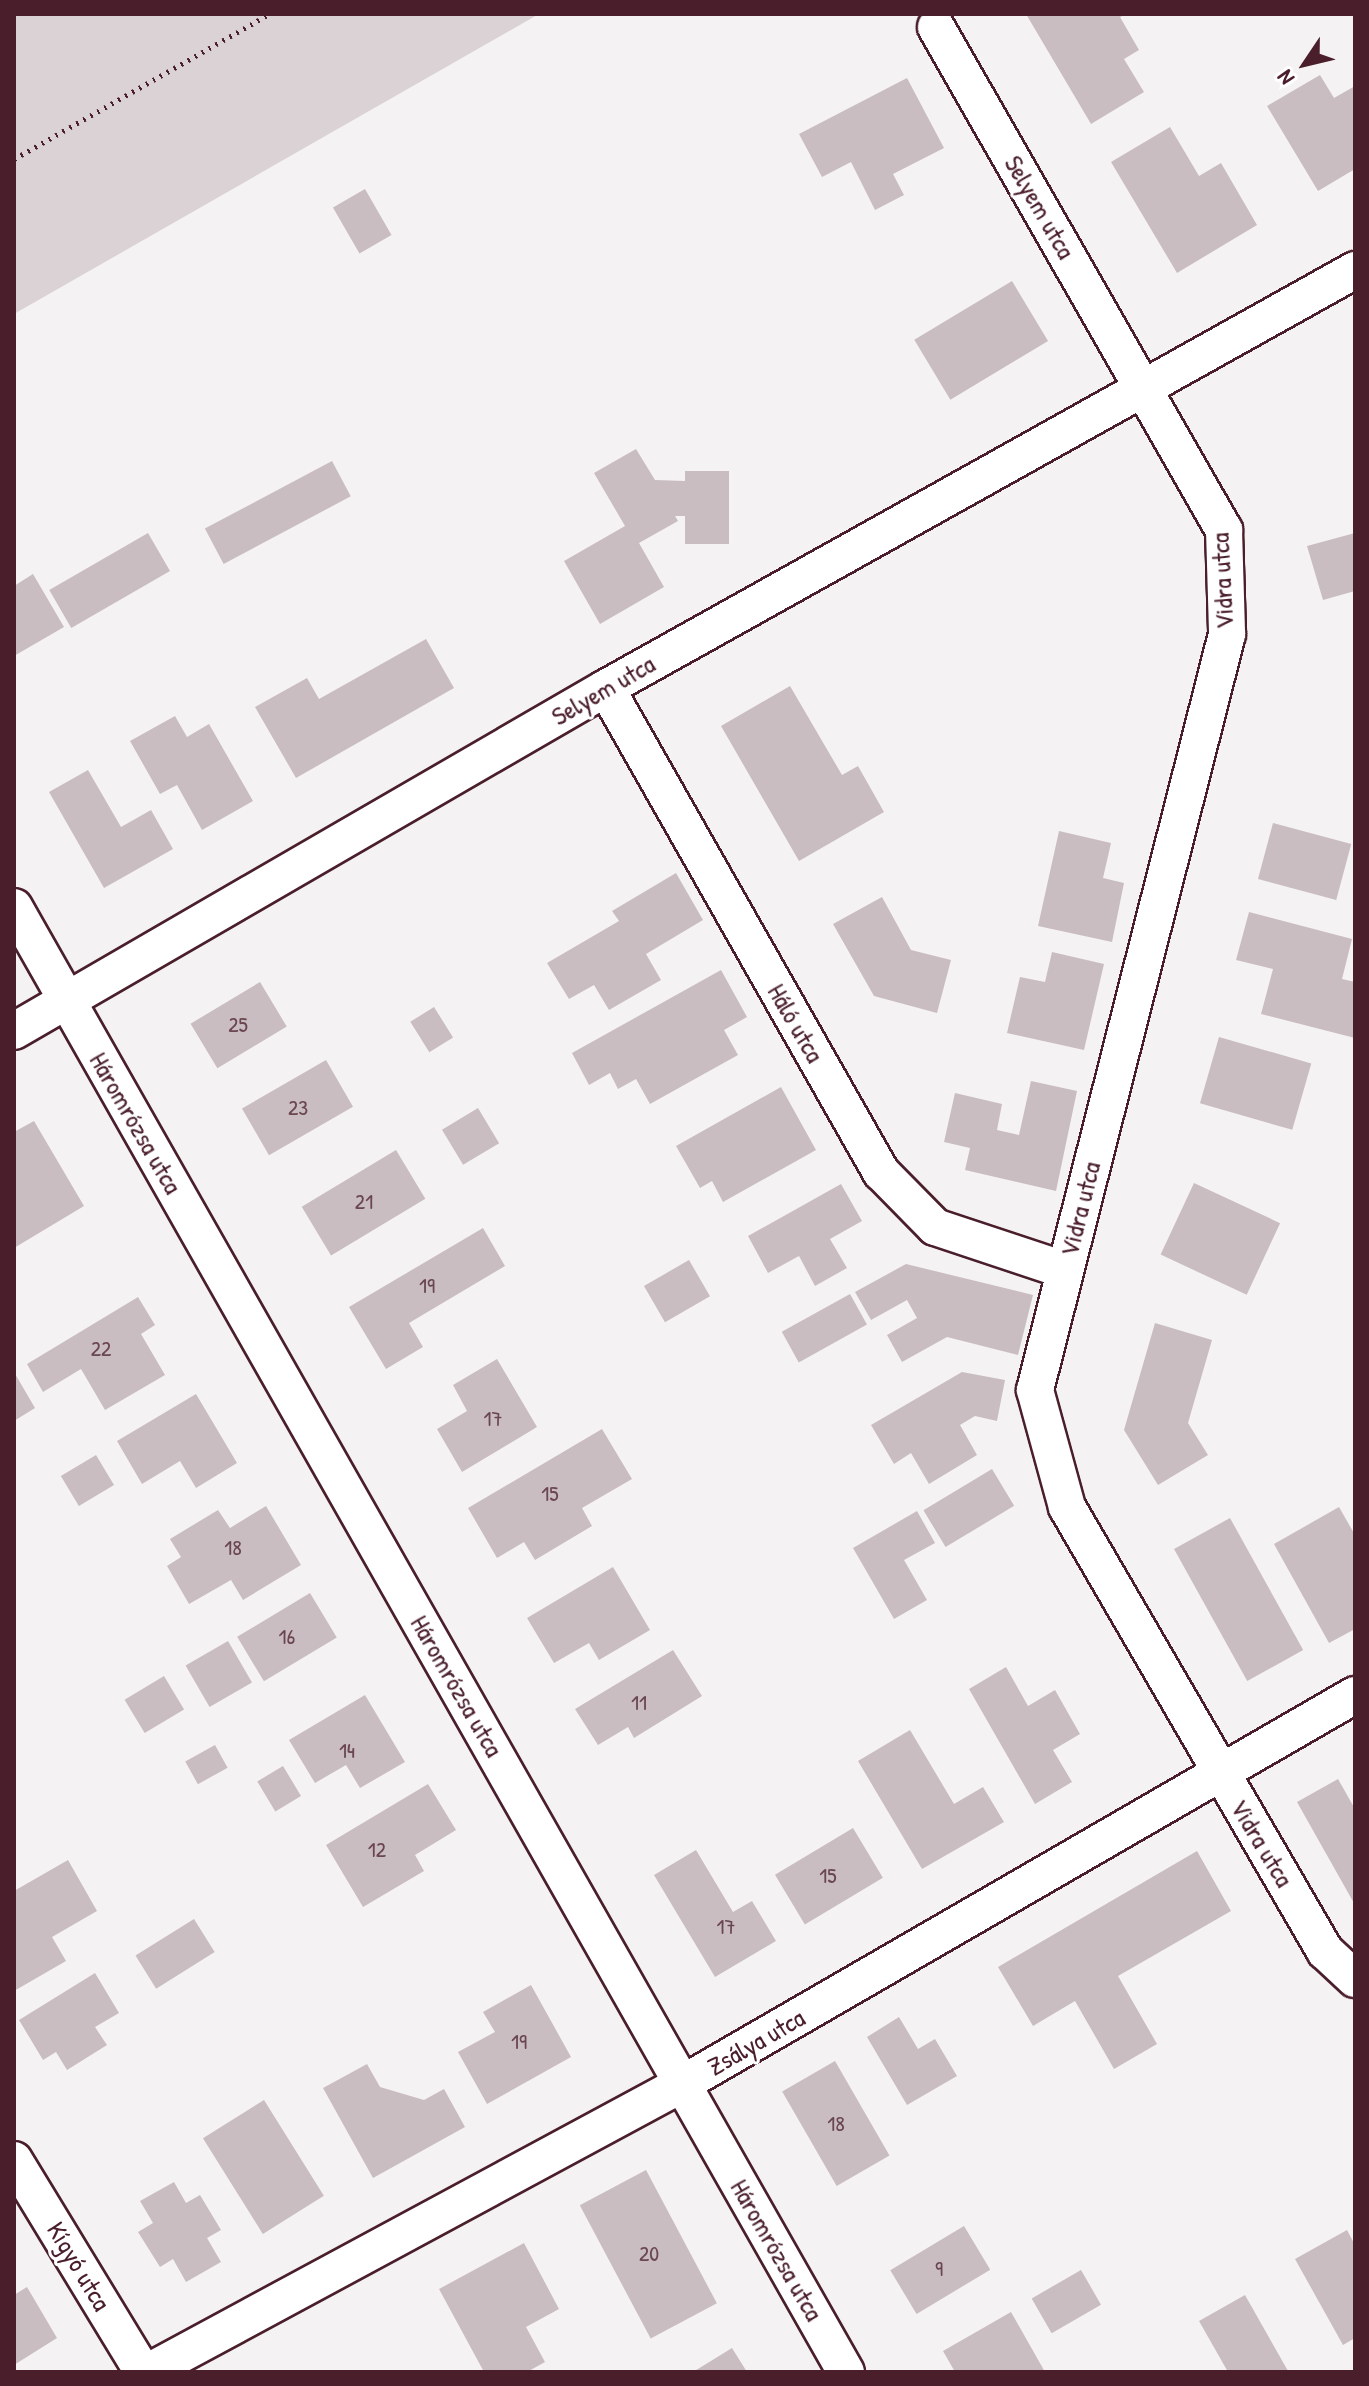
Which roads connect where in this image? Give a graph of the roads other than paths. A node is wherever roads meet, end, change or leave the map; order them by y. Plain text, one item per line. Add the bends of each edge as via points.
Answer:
1 (936, 27) dead end
2 (1355, 270) edge
3 (1143, 388) junction
4 (606, 688) junction
5 (14, 907) edge
6 (67, 1001) junction
7 (14, 1031) edge
8 (1064, 1270) junction
9 (1355, 1695) edge
10 (1221, 1775) junction
11 (1355, 1979) edge
12 (682, 2084) junction
13 (14, 2160) edge
14 (146, 2372) edge
15 (846, 2372) edge

1 - 3 street, Selyem utca
2 - 3 street, Selyem utca
3 - 4 street, Selyem utca
3 - 8 street, Vidra utca via 1224,530 1227,634
4 - 6 street, Selyem utca
4 - 8 street, Háló utca via 881,1172 935,1227
5 - 6 street
6 - 7 street, Selyem utca
6 - 12 street, Háromrózsa utca
8 - 10 street, Vidra utca via 1035,1390 1067,1507
9 - 10 street, Zsálya utca
10 - 11 street, Vidra utca via 1325,1951
10 - 12 street, Zsálya utca
12 - 14 street, Zsálya utca
12 - 15 street, Háromrózsa utca
13 - 14 street, Kígyó utca

